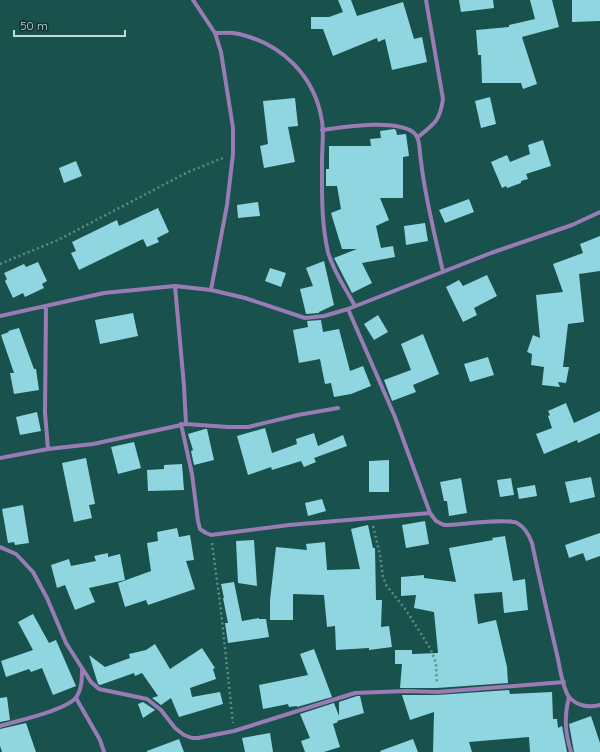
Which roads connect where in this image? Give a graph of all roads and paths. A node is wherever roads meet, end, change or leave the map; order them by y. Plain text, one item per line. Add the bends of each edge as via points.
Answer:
1 (193, 0) edge
2 (426, 0) edge
3 (215, 33) junction
4 (322, 130) junction
5 (418, 137) junction
6 (233, 154) junction
7 (600, 212) edge
8 (0, 264) edge
9 (443, 272) junction
10 (175, 286) junction
11 (211, 290) junction
12 (46, 306) junction
13 (355, 306) junction
14 (348, 309) junction
15 (0, 316) edge
16 (338, 408) dead end
17 (183, 424) junction
18 (48, 449) junction
19 (0, 458) edge
20 (430, 513) junction
21 (371, 518) junction
22 (211, 535) junction
23 (0, 547) edge
24 (82, 669) junction
25 (564, 682) junction
26 (437, 692) junction
27 (569, 697) junction
28 (76, 698) junction
29 (600, 705) edge
30 (0, 726) edge
31 (234, 731) junction
32 (104, 752) edge
33 (571, 752) edge

1 - 3 street
2 - 5 street via 443,99 436,122
3 - 4 street via 237,33 254,38 279,51 296,65 314,95
3 - 6 street via 221,52 233,128
4 - 5 street via 375,125 400,127
4 - 13 street via 323,219 329,253 336,272
5 - 9 street via 423,181
6 - 8 path via 188,172 58,240
6 - 11 street via 227,205
7 - 9 street via 572,225
9 - 13 street
10 - 11 street
10 - 12 street via 104,293
10 - 17 street via 184,386
11 - 14 street via 245,298 305,318
12 - 15 street
12 - 18 street via 45,413
13 - 14 street
14 - 20 street via 395,418
16 - 17 street via 298,414 248,427
17 - 18 street via 93,444
17 - 22 street via 200,529
18 - 19 street
20 - 21 street
20 - 25 street via 436,521 444,525 505,521 516,523 528,534
21 - 22 street
21 - 26 path via 386,585 406,610 433,653
22 - 31 path
23 - 24 street via 16,554 33,572 66,643
24 - 28 street via 82,687
24 - 31 street via 99,689 147,699 184,735 198,738
25 - 26 street
25 - 27 street
26 - 31 street via 355,693
27 - 29 street via 581,705
27 - 33 street via 565,725
28 - 30 street via 63,707
28 - 32 street

